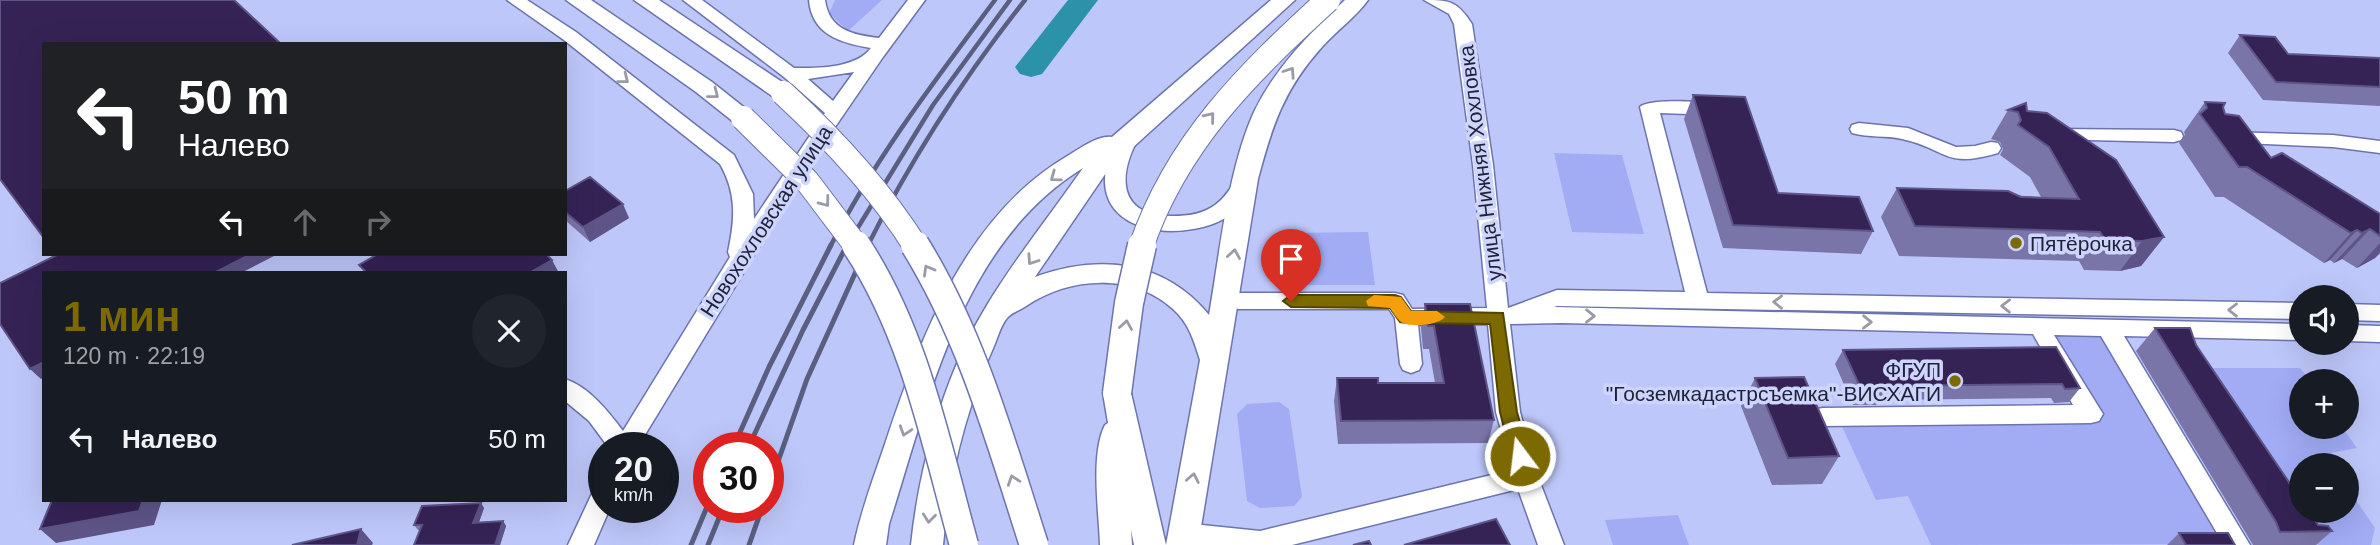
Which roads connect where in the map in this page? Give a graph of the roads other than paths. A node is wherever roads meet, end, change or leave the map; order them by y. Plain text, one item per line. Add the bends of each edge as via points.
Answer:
1 (515, 0) edge
2 (577, 0) edge
3 (645, 0) edge
4 (691, 0) edge
5 (817, 0) edge
6 (917, 0) edge
7 (1284, 0) edge
8 (1328, 0) edge
9 (1357, 0) edge
10 (1432, 0) edge
11 (886, 44) junction
12 (873, 59) junction
13 (790, 73) junction
14 (1735, 109) edge
15 (835, 112) junction
16 (1859, 129) dead end
17 (1134, 130) junction
18 (2032, 135) edge
19 (2174, 136) dead end
20 (2212, 138) edge
21 (2380, 147) edge
22 (1991, 148) dead end
23 (1246, 179) junction
24 (735, 264) junction
25 (1698, 300) junction
26 (1239, 301) dead end
27 (2289, 311) edge
28 (2359, 312) edge
29 (2380, 313) edge
30 (1406, 317) junction
31 (993, 318) junction
32 (1498, 318) junction
33 (2108, 328) junction
34 (2289, 332) edge
35 (2359, 333) edge
36 (2380, 334) edge
37 (2043, 335) dead end
38 (1215, 364) junction
39 (1411, 364) dead end
40 (567, 390) edge
41 (1117, 393) junction
42 (1822, 417) edge
43 (611, 432) edge
44 (634, 432) edge
45 (1526, 477) junction
46 (591, 523) edge
47 (1182, 540) edge
48 (581, 545) edge
49 (870, 545) edge
50 (927, 545) edge
51 (964, 545) edge
52 (1034, 545) edge
53 (1116, 545) edge
54 (1150, 545) edge
55 (1551, 545) edge
56 (2238, 545) edge

1 -> 24 street via 570,36 727,160 745,196 746,214
2 -> 51 main road, bridge via 743,118 780,149 821,195 888,304 916,375
52 -> 3 main road, bridge via 970,355 901,223 861,172 783,93
4 - 13 street
5 - 11 street via 820,20 830,29 853,40
6 - 11 street, Новохохловская улица
7 - 17 main road
41 -> 8 main road, bridge via 1141,247 1169,180 1204,124 1246,74
23 -> 9 main road via 1274,95 1300,57
10 - 32 street, улица Нижняя Хохловка via 1455,11 1463,24
11 - 12 street, Новохохловская улица
12 - 13 street via 833,72
12 - 15 street, Новохохловская улица
13 - 15 street
14 - 25 street via 1649,107
15 - 24 street, Новохохловская улица
16 - 22 street via 1909,134 1968,156
17 - 23 street via 1118,157 1116,190 1124,207 1138,216 1172,225 1206,218 1232,202
17 -> 31 main road via 1099,164
17 -> 49 main road via 1072,164 1032,193 974,269 936,339
18 - 19 street
20 - 21 street
38 -> 23 main road
24 - 44 street, Новохохловская улица
27 -> 25 street
25 - 32 street via 1557,298
26 - 30 street via 1395,302
28 - 29 street
30 - 32 street
30 - 39 street
31 - 38 main road via 1016,298 1066,277 1104,274 1142,279 1182,298 1199,317 1210,336
31 -> 50 main road, bridge via 964,381 932,493
32 -> 33 street via 1561,315
32 - 45 street, улица Нижняя Хохловка via 1508,412
33 - 34 street
33 - 56 street
35 - 36 street
37 - 42 street via 2091,414
47 -> 38 main road
40 - 43 street
41 - 53 main road via 1112,480
41 - 54 main road
45 - 47 street via 1260,542
45 - 55 street, улица Нижняя Хохловка
46 - 48 street

